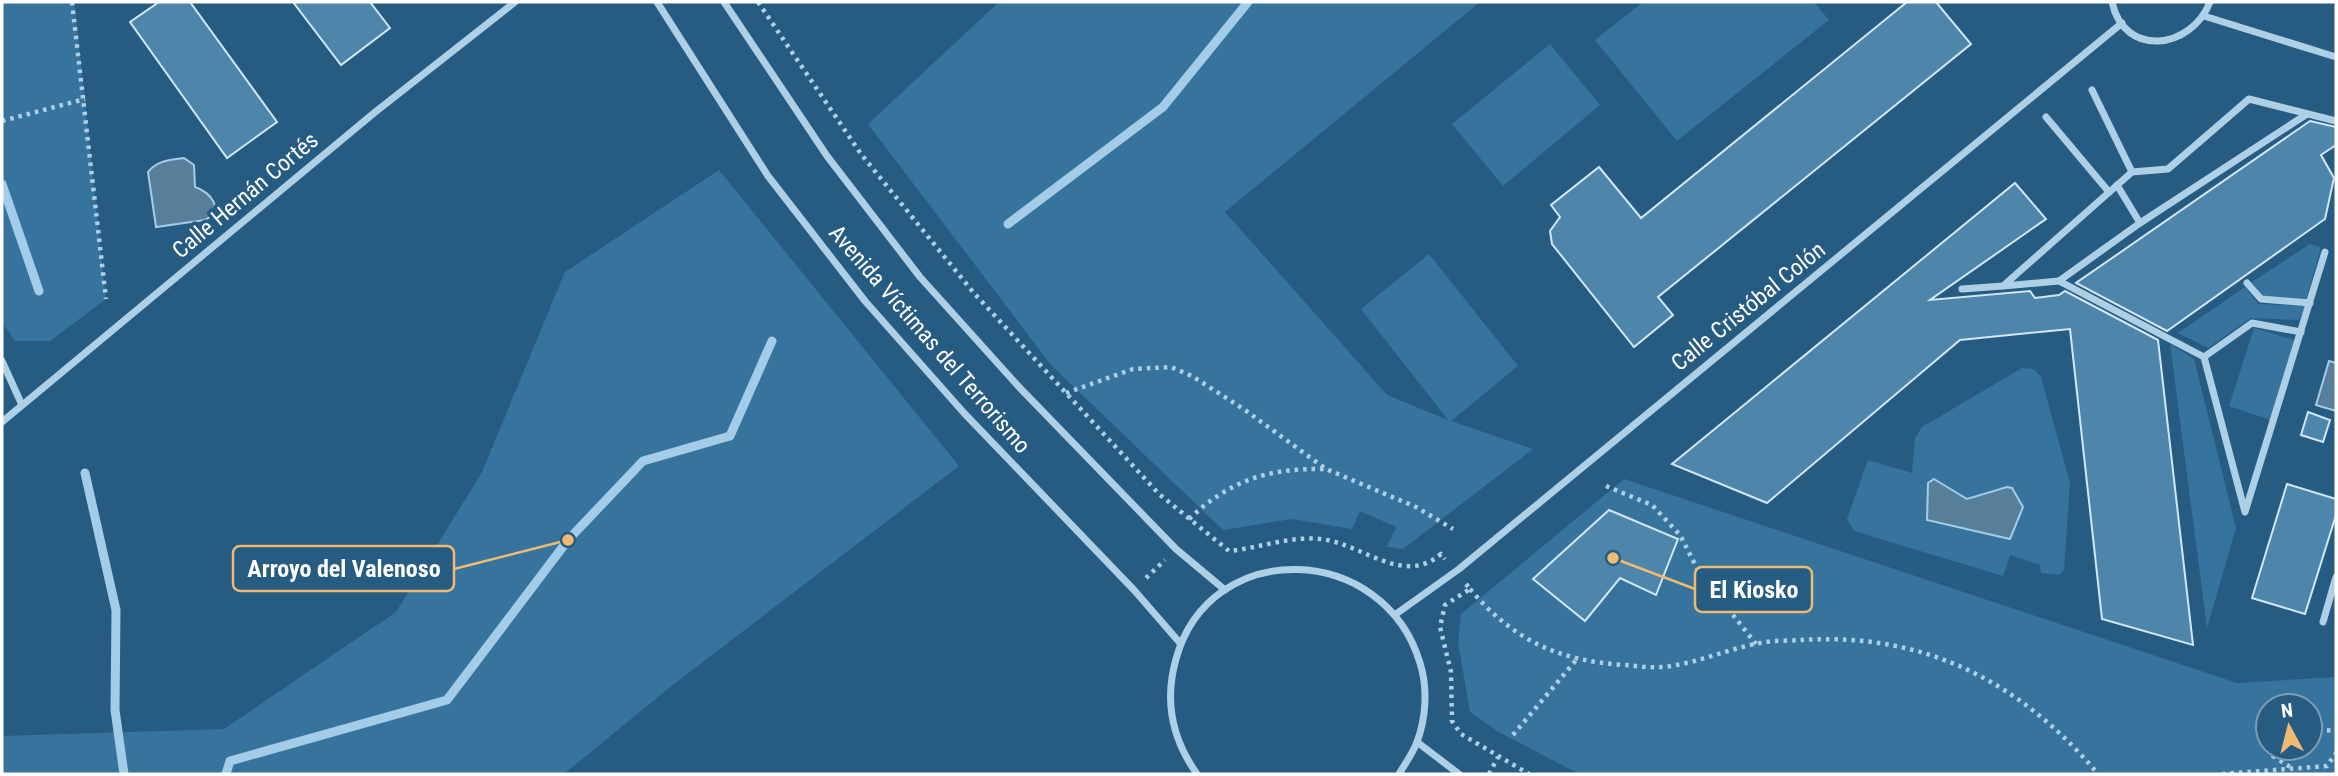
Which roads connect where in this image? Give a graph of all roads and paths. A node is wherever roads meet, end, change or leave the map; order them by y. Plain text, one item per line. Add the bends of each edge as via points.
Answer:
1 (72, 2) edge
2 (515, 2) edge
3 (657, 2) edge
4 (724, 2) edge
5 (758, 2) edge
6 (2112, 2) edge
7 (2210, 2) edge
8 (2204, 16) junction
9 (2122, 23) junction
10 (2336, 57) edge
11 (2092, 90) dead end
12 (85, 99) junction
13 (2307, 114) junction
14 (2046, 117) dead end
15 (2, 121) edge
16 (2336, 121) edge
17 (2132, 172) junction
18 (2117, 185) junction
19 (2109, 192) junction
20 (2140, 223) junction
21 (2325, 252) dead end
22 (2059, 281) junction
23 (2248, 283) dead end
24 (2003, 286) junction
25 (1962, 289) dead end
26 (106, 299) dead end
27 (2309, 303) junction
28 (2301, 331) junction
29 (2204, 357) junction
30 (2, 361) edge
31 (1066, 393) junction
32 (22, 405) junction
33 (2, 422) edge
34 (1326, 469) junction
35 (1605, 486) dead end
36 (1189, 519) junction
37 (1453, 529) dead end
38 (1176, 550) junction
39 (1456, 572) junction
40 (2336, 577) edge
41 (1470, 589) junction
42 (1134, 590) junction
43 (1225, 590) junction
44 (1395, 614) junction
45 (2323, 622) dead end
46 (1180, 643) junction
47 (1756, 644) junction
48 (1577, 659) junction
49 (1513, 735) dead end
50 (1417, 742) junction
51 (2336, 753) edge
52 (1499, 757) junction
53 (2282, 762) edge
54 (2291, 768) junction
55 (1197, 774) edge
56 (1399, 774) edge
57 (1459, 774) edge
58 (1489, 774) edge
59 (1529, 774) edge
60 (2098, 774) edge
61 (2222, 774) edge

1 - 12 path
2 - 32 street, Calle Hernán Cortés
3 - 42 street, Avenida Víctimas del Terrorismo via 768,176 865,301 964,413
4 - 38 street, Avenida Víctimas del Terrorismo via 827,156 920,277
5 - 31 path via 861,154 973,292
6 - 9 street
7 - 8 street
8 - 9 street via 2194,29 2165,41 2141,37
8 - 10 street
9 - 39 street, Calle Cristóbal Colón
11 - 17 street
12 - 15 path
12 - 26 path
13 - 16 street
13 - 17 street via 2249,99 2168,169
13 - 20 street
14 - 19 street
17 - 18 street
18 - 19 street
18 - 20 street
19 - 24 street
20 - 22 street
21 - 27 street
22 - 24 street
22 - 29 street
23 - 27 street via 2261,299
24 - 25 street
27 - 28 street
28 - 29 street via 2252,323
28 - 29 street via 2245,512
30 - 32 street
31 - 34 path via 1133,369 1171,367 1245,410
31 - 36 path via 1159,494
32 - 33 street, Calle Hernán Cortés
34 - 36 path via 1287,469 1246,480 1211,498
34 - 37 path via 1416,507
35 - 47 path via 1652,505 1680,535 1699,572
36 - 39 path via 1228,551 1320,539 1407,569 1441,554
38 - 42 path
38 - 43 street, Avenida Víctimas del Terrorismo
39 - 41 path
39 - 44 street, Calle Cristóbal Colón
40 - 45 street
41 - 48 path via 1494,617 1527,639 1560,656
41 - 52 path via 1446,605 1440,627 1451,672 1452,721 1461,734
42 - 46 street, Avenida Víctimas del Terrorismo
43 - 44 street via 1259,574 1297,568 1334,573 1369,589
43 - 46 street via 1199,614
44 - 50 street via 1414,643 1424,675 1425,709
46 - 55 street via 1170,680 1170,717 1182,753
47 - 48 path via 1661,667
47 - 60 path via 1839,638 1906,646 1955,664 2018,697 2044,717
48 - 49 path
50 - 56 street
50 - 57 street
51 - 54 path via 2328,766
52 - 58 path
52 - 59 path
53 - 54 path
54 - 61 path

